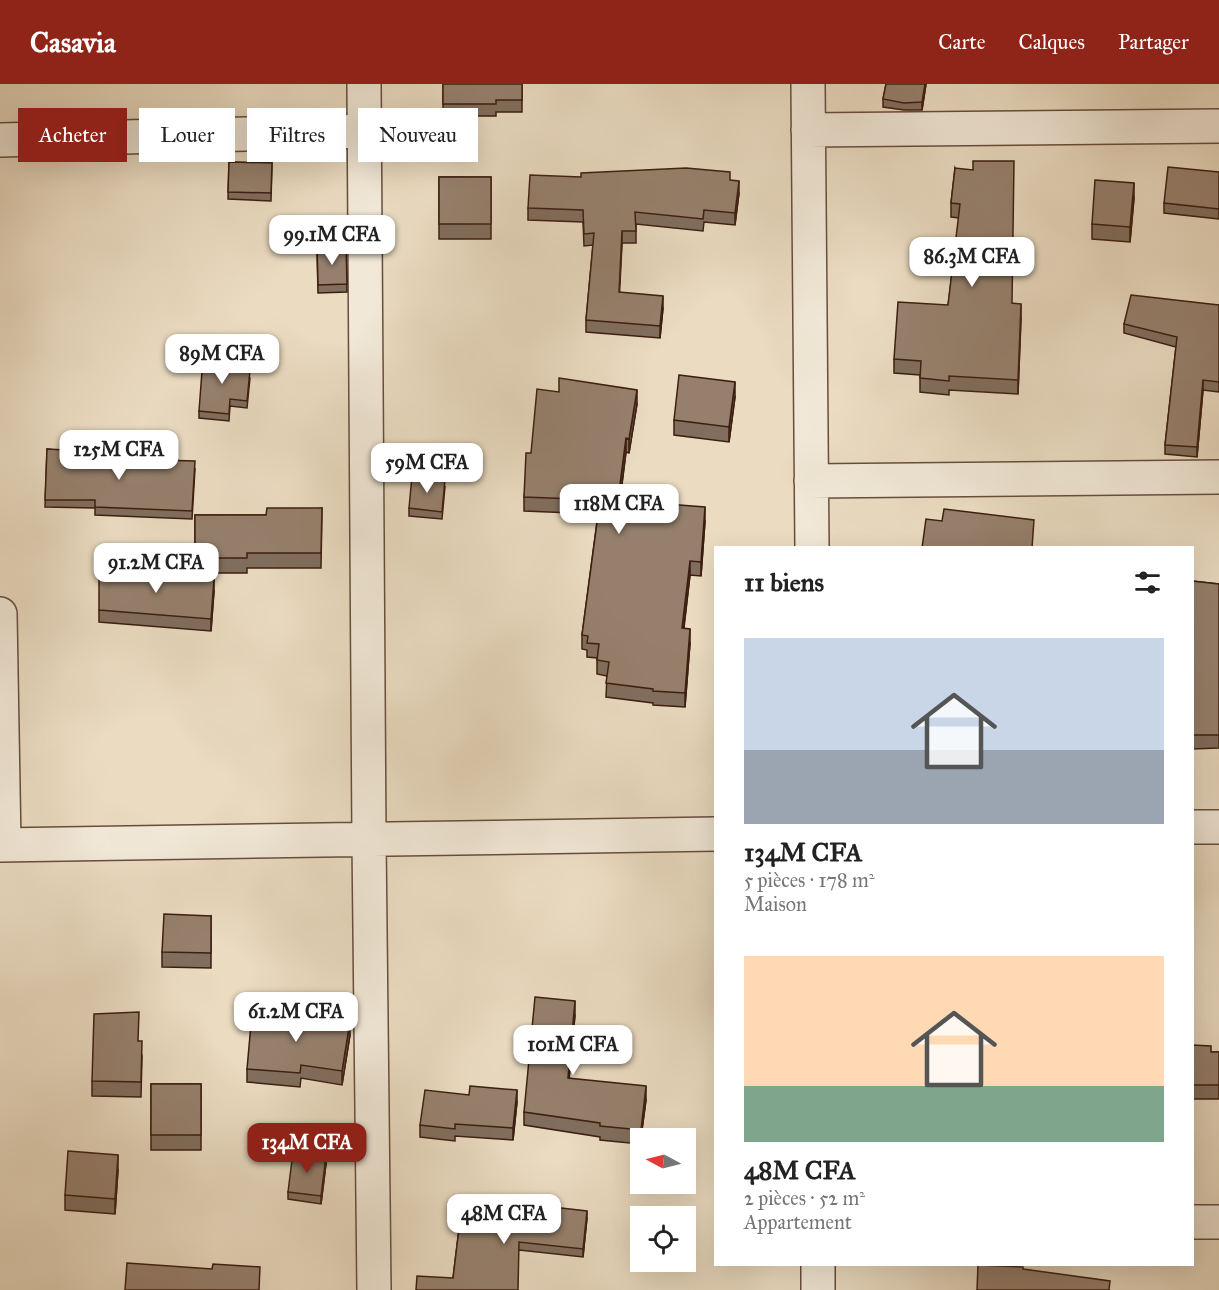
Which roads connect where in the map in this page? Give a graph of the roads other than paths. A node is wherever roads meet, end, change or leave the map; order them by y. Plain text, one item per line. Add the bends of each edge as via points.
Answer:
1 (364, 84) edge
2 (808, 84) edge
3 (364, 108) edge
4 (1219, 126) edge
5 (808, 130) junction
6 (358, 131) edge
7 (0, 140) edge
8 (364, 162) edge
9 (1219, 477) edge
10 (812, 481) junction
11 (812, 546) edge
12 (0, 614) edge
13 (1194, 827) edge
14 (1219, 827) edge
15 (714, 834) edge
16 (369, 840) junction
17 (2, 845) edge
18 (1194, 1222) edge
19 (1219, 1222) edge
20 (818, 1266) edge
21 (374, 1290) edge
22 (818, 1290) edge

1 - 3 street
2 - 5 street
4 - 5 street
5 - 10 street
6 - 7 street
8 - 16 street
9 - 10 street
10 - 11 street
12 - 17 street
13 - 14 street
15 - 16 street
16 - 17 street
16 - 21 street
18 - 19 street
20 - 22 street

